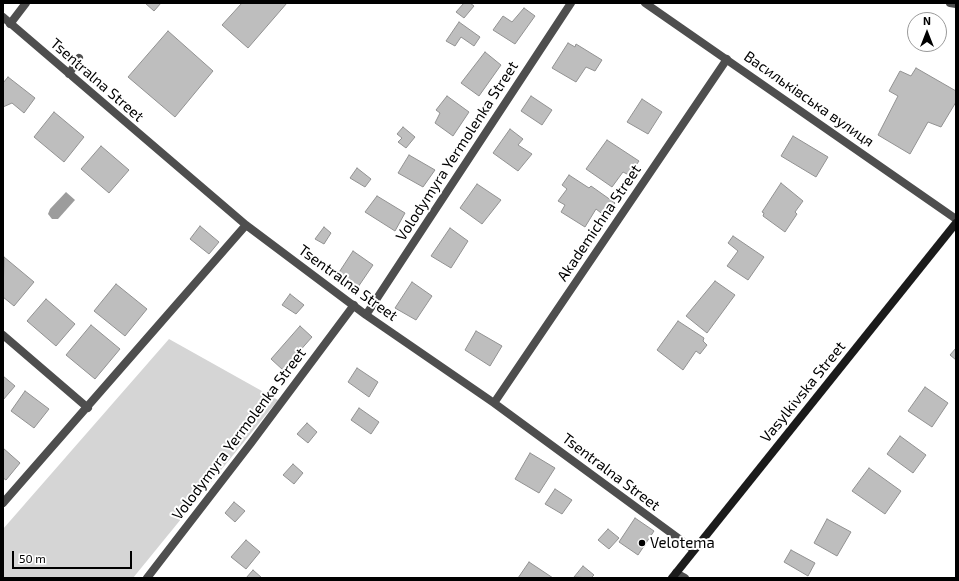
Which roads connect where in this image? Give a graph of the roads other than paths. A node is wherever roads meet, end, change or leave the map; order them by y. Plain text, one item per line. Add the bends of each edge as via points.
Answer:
1 (26, 3) edge
2 (571, 3) edge
3 (645, 3) edge
4 (950, 3) edge
5 (956, 4) edge
6 (3, 17) edge
7 (10, 24) junction
8 (79, 58) dead end
9 (727, 59) junction
10 (69, 74) junction
11 (956, 219) edge
12 (956, 224) edge
13 (246, 225) junction
14 (354, 305) junction
15 (366, 315) junction
16 (3, 335) edge
17 (494, 403) junction
18 (88, 408) junction
19 (3, 503) edge
20 (693, 549) junction
21 (674, 575) edge
22 (146, 578) edge
23 (684, 578) edge

1 - 7 street
2 - 15 street, Volodymyra Yermolenka Street
3 - 9 street, Васильківська вулиця
4 - 5 street
6 - 7 street, Tsentralna Street
7 - 10 street, Tsentralna Street
8 - 10 street
9 - 11 street, Васильківська вулиця
9 - 17 street, Akademichna Street
10 - 13 street, Tsentralna Street
12 - 20 street, Vasylkivska Street
13 - 14 street, Tsentralna Street
13 - 18 street via 176,303
14 - 15 street, Tsentralna Street
14 - 22 street, Volodymyra Yermolenka Street via 247,449
15 - 17 street, Tsentralna Street
16 - 18 street
17 - 20 street, Tsentralna Street
18 - 19 street
20 - 21 street, Vasylkivska Street
21 - 23 street

